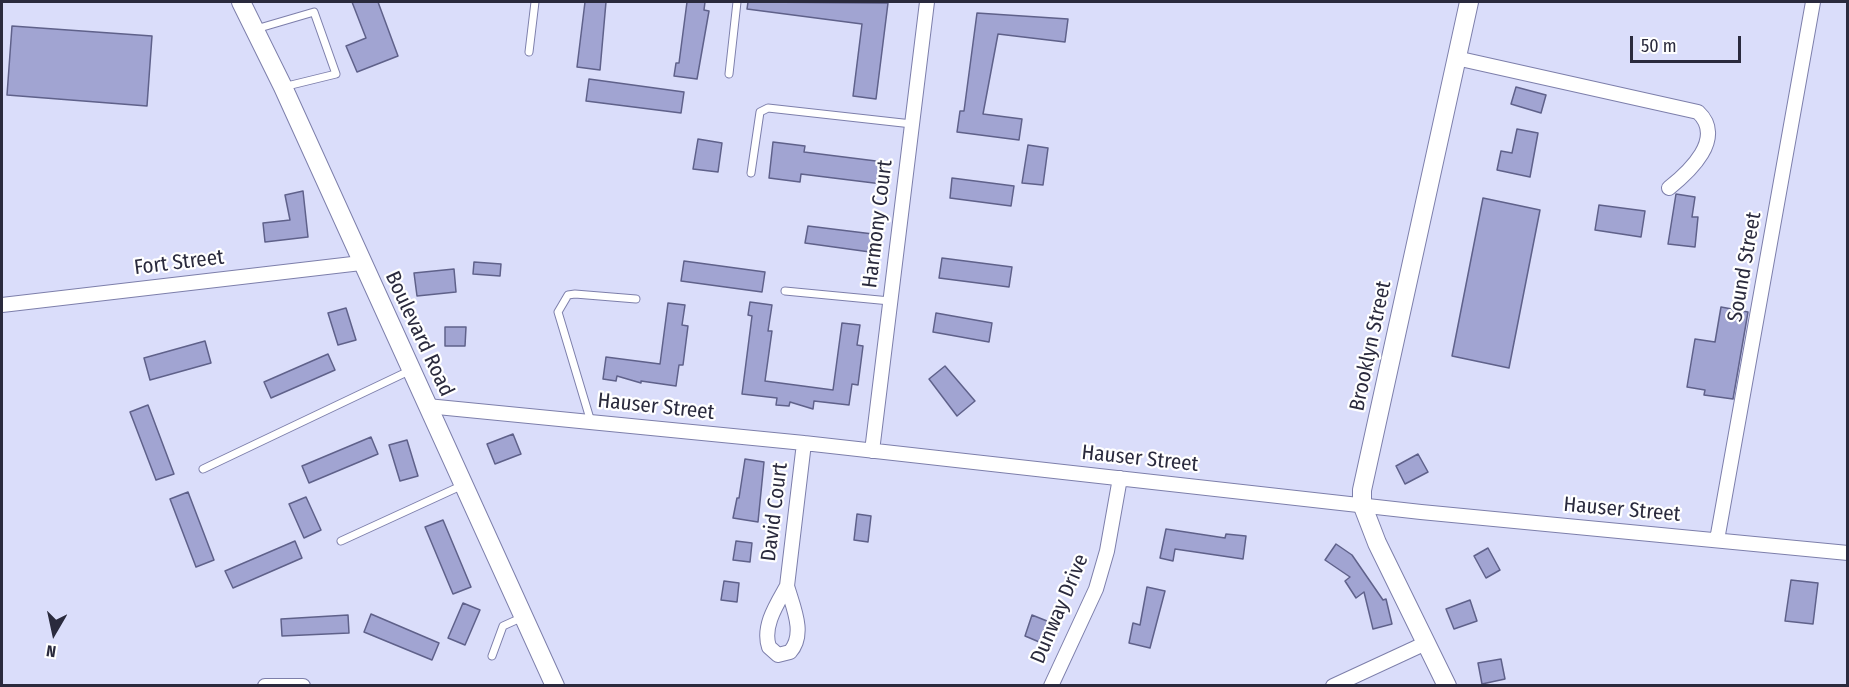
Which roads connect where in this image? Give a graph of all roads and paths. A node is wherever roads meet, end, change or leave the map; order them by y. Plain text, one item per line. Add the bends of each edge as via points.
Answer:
1 (241, 2) edge
2 (536, 2) edge
3 (737, 2) edge
4 (927, 2) edge
5 (1469, 2) edge
6 (1813, 2) edge
7 (254, 29) junction
8 (529, 52) dead end
9 (1456, 58) junction
10 (729, 74) dead end
11 (283, 87) junction
12 (912, 124) junction
13 (751, 173) dead end
14 (1669, 188) dead end
15 (361, 263) junction
16 (785, 291) dead end
17 (636, 299) dead end
18 (890, 301) junction
19 (2, 305) edge
20 (411, 370) junction
21 (427, 406) junction
22 (591, 422) junction
23 (804, 443) junction
24 (872, 451) junction
25 (203, 469) dead end
26 (1120, 478) junction
27 (463, 485) junction
28 (1362, 504) junction
29 (1717, 540) junction
30 (341, 541) dead end
31 (1848, 554) edge
32 (787, 586) dead end
33 (523, 617) junction
34 (1426, 643) junction
35 (492, 656) dead end
36 (265, 686) edge
37 (303, 686) edge
38 (555, 686) edge
39 (1051, 686) edge
40 (1333, 686) edge
41 (1447, 686) edge

1 - 7 street, Boulevard Road
2 - 8 lane
3 - 10 lane
4 - 12 street, Harmony Court
5 - 9 street, Brooklyn Street
6 - 29 street, Sound Street
7 - 11 street, Boulevard Road
7 - 11 lane via 314,12 336,74
9 - 14 street via 1698,112 1707,127 1704,153
9 - 28 street, Brooklyn Street
11 - 15 street, Boulevard Road
12 - 13 lane via 768,108 760,112
12 - 18 street, Harmony Court
15 - 19 street, Fort Street
15 - 20 street, Boulevard Road
16 - 18 lane
17 - 22 lane via 568,295 558,312
18 - 24 street, Harmony Court
20 - 21 street, Boulevard Road
20 - 25 lane
21 - 22 street, Hauser Street
21 - 27 street, Boulevard Road
22 - 23 street, Hauser Street
23 - 24 street, Hauser Street
23 - 32 street, David Court
24 - 26 street, Hauser Street
26 - 28 street, Hauser Street
26 - 39 street, Dunway Drive via 1096,589
27 - 30 lane
27 - 33 street, Boulevard Road
28 - 29 street, Hauser Street
28 - 34 street, Brooklyn Street
29 - 31 street, Hauser Street
33 - 35 lane via 503,626
33 - 38 street, Boulevard Road
34 - 40 street
34 - 41 street, Brooklyn Street
36 - 37 street

